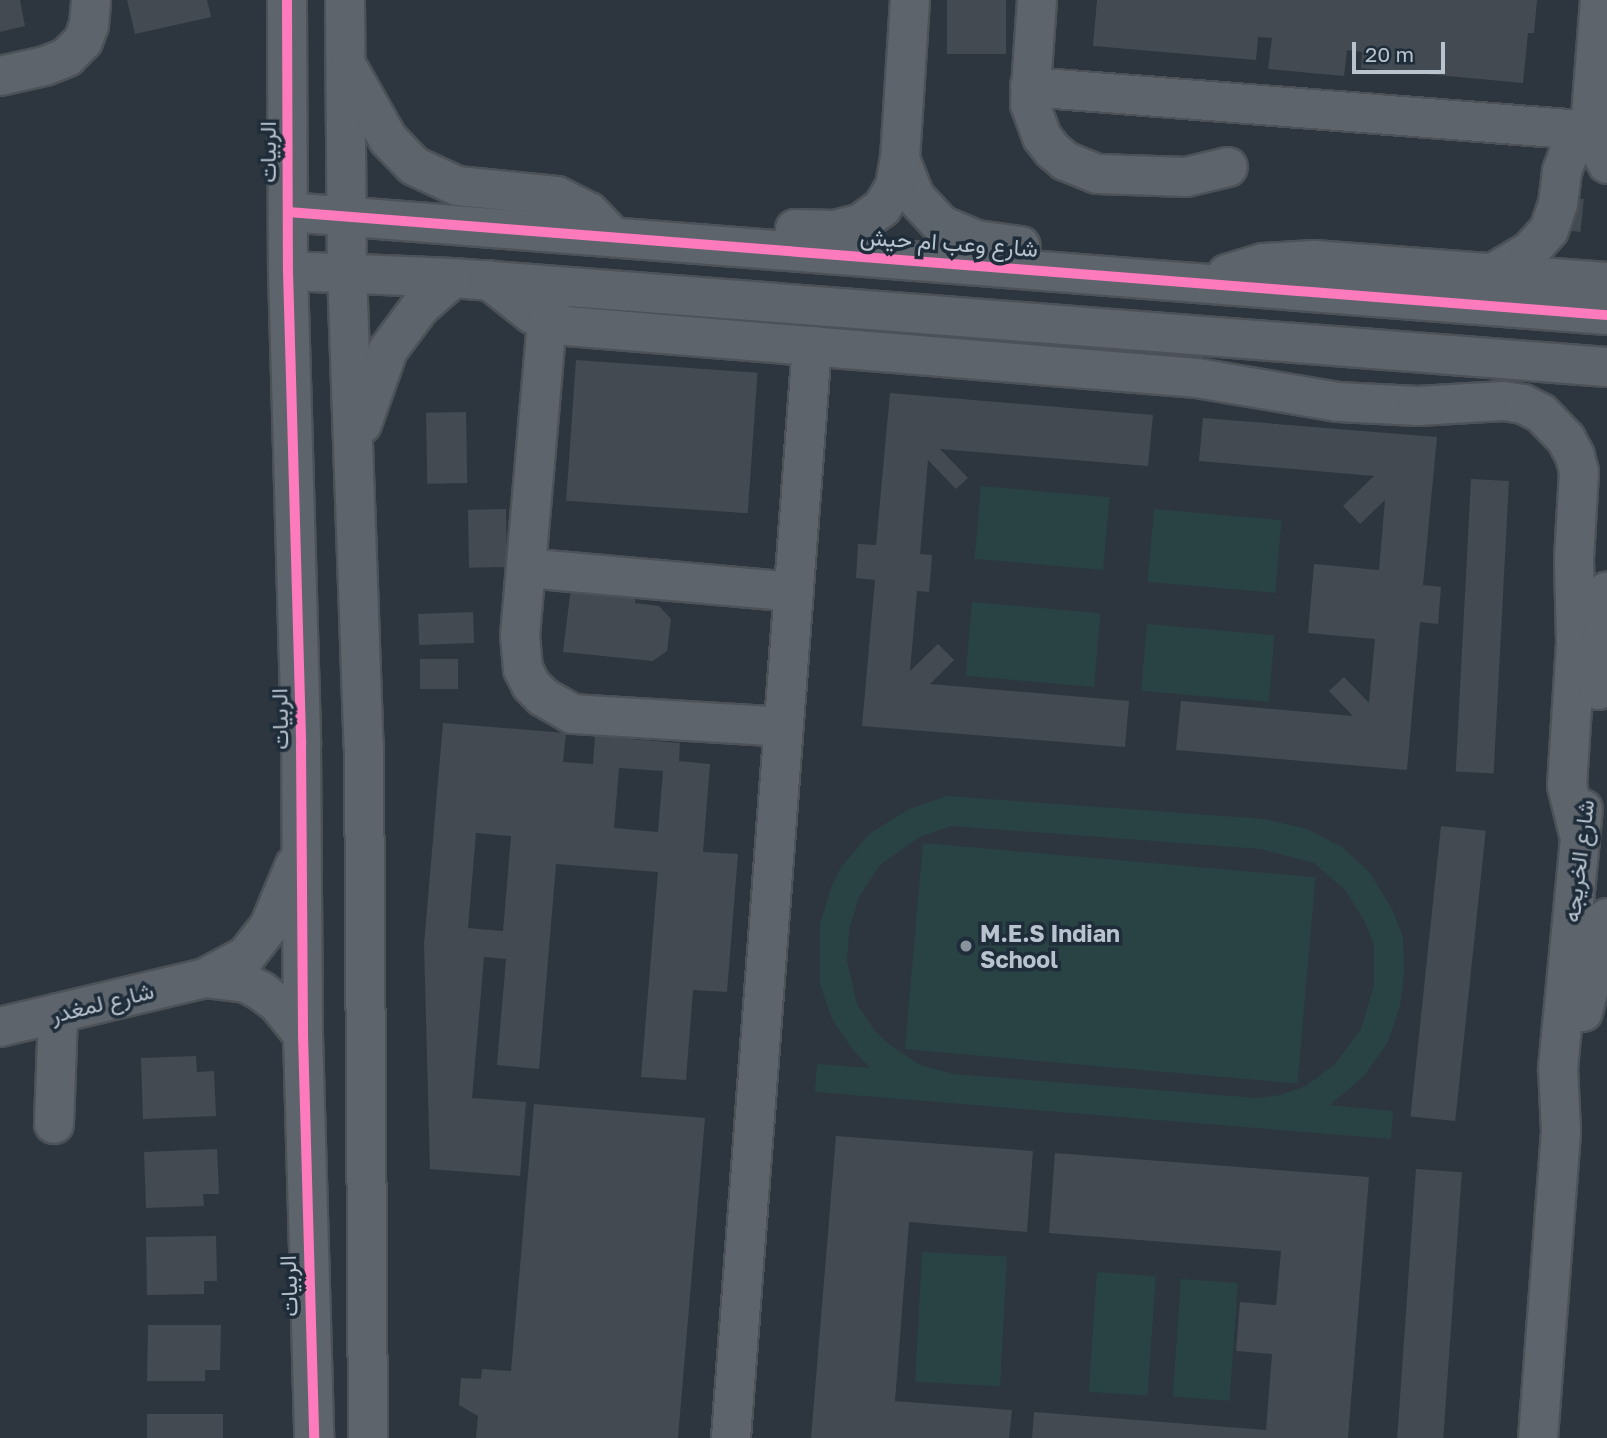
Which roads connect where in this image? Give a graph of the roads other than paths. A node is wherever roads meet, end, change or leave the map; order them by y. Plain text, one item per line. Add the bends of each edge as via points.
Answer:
1 (91, 0) edge
2 (262, 0) edge
3 (287, 0) edge
4 (345, 0) edge
5 (910, 0) edge
6 (1037, 0) edge
7 (1600, 0) edge
8 (346, 63) junction
9 (0, 76) edge
10 (1030, 87) junction
11 (1598, 131) edge
12 (900, 159) junction
13 (1607, 164) edge
14 (1228, 167) dead end
15 (288, 212) junction
16 (347, 217) junction
17 (612, 237) junction
18 (724, 246) junction
19 (288, 271) junction
20 (347, 271) junction
21 (1086, 273) junction
22 (1491, 274) junction
23 (471, 279) junction
24 (1202, 282) junction
25 (1607, 282) edge
26 (912, 313) junction
27 (1607, 315) edge
28 (547, 321) junction
29 (812, 346) junction
30 (910, 355) junction
31 (1607, 367) edge
32 (353, 452) junction
33 (526, 568) junction
34 (794, 592) junction
35 (1607, 592) edge
36 (784, 727) junction
37 (1579, 834) junction
38 (302, 849) junction
39 (1607, 918) edge
40 (205, 978) junction
41 (58, 1013) junction
42 (0, 1027) edge
43 (303, 1035) junction
44 (54, 1124) dead end
45 (1560, 1131) junction
46 (314, 1438) edge
47 (368, 1438) edge
48 (731, 1438) edge
49 (1538, 1438) edge

1 - 9 street via 83,41 67,57
2 - 15 street via 268,178 274,197
3 - 15 street, الربيات
4 - 8 street
5 - 12 street
6 - 10 street
7 - 11 street
8 - 16 street
8 - 17 street via 388,139 415,166 457,186 557,196 589,212
10 - 11 street
10 - 14 street via 1030,104 1042,136 1059,156 1081,169 1098,174 1186,177
11 - 13 street
11 - 22 street via 1568,155 1549,230 1530,251
12 - 18 street via 889,198 860,223 835,230 757,230
12 - 21 street via 915,197 941,225 977,240 1052,253
15 - 16 street, شارع وعب ام حيش
15 - 19 street, الربيات
16 - 17 street, شارع وعب ام حيش
16 - 20 street
17 - 18 street, شارع وعب ام حيش
18 - 21 street, شارع وعب ام حيش
19 - 20 street
19 - 38 street, الربيات
20 - 23 street
20 - 32 street
21 - 24 street, شارع وعب ام حيش
22 - 24 street, شارع وعب ام حيش via 1284,260
22 - 25 street, شارع وعب ام حيش
23 - 26 street
23 - 28 street
23 - 32 street via 420,307 388,350
24 - 27 street, شارع وعب ام حيش
26 - 30 street
26 - 31 street
28 - 29 street
28 - 33 street
29 - 30 street
29 - 34 street
30 - 37 street via 1197,378 1351,403 1418,406 1504,401 1541,413 1566,439 1579,472 1576,643 1567,786
32 - 47 street via 364,747
33 - 34 street
33 - 36 street via 520,635 523,669 542,698 557,708 590,716
34 - 36 street
35 - 37 street, شارع الخريجه via 1592,755
36 - 48 street
37 - 45 street, شارع الخريجه via 1558,1068
38 - 40 street, شارع لمغدر via 260,943
38 - 43 street, الربيات
39 - 45 street, شارع الخريجه via 1592,968
40 - 41 street, شارع لمغدر
40 - 43 street, شارع لمغدر via 246,983 261,991
41 - 42 street, شارع لمغدر
41 - 44 street
43 - 46 street, الربيات
45 - 49 street, شارع الخريجه

